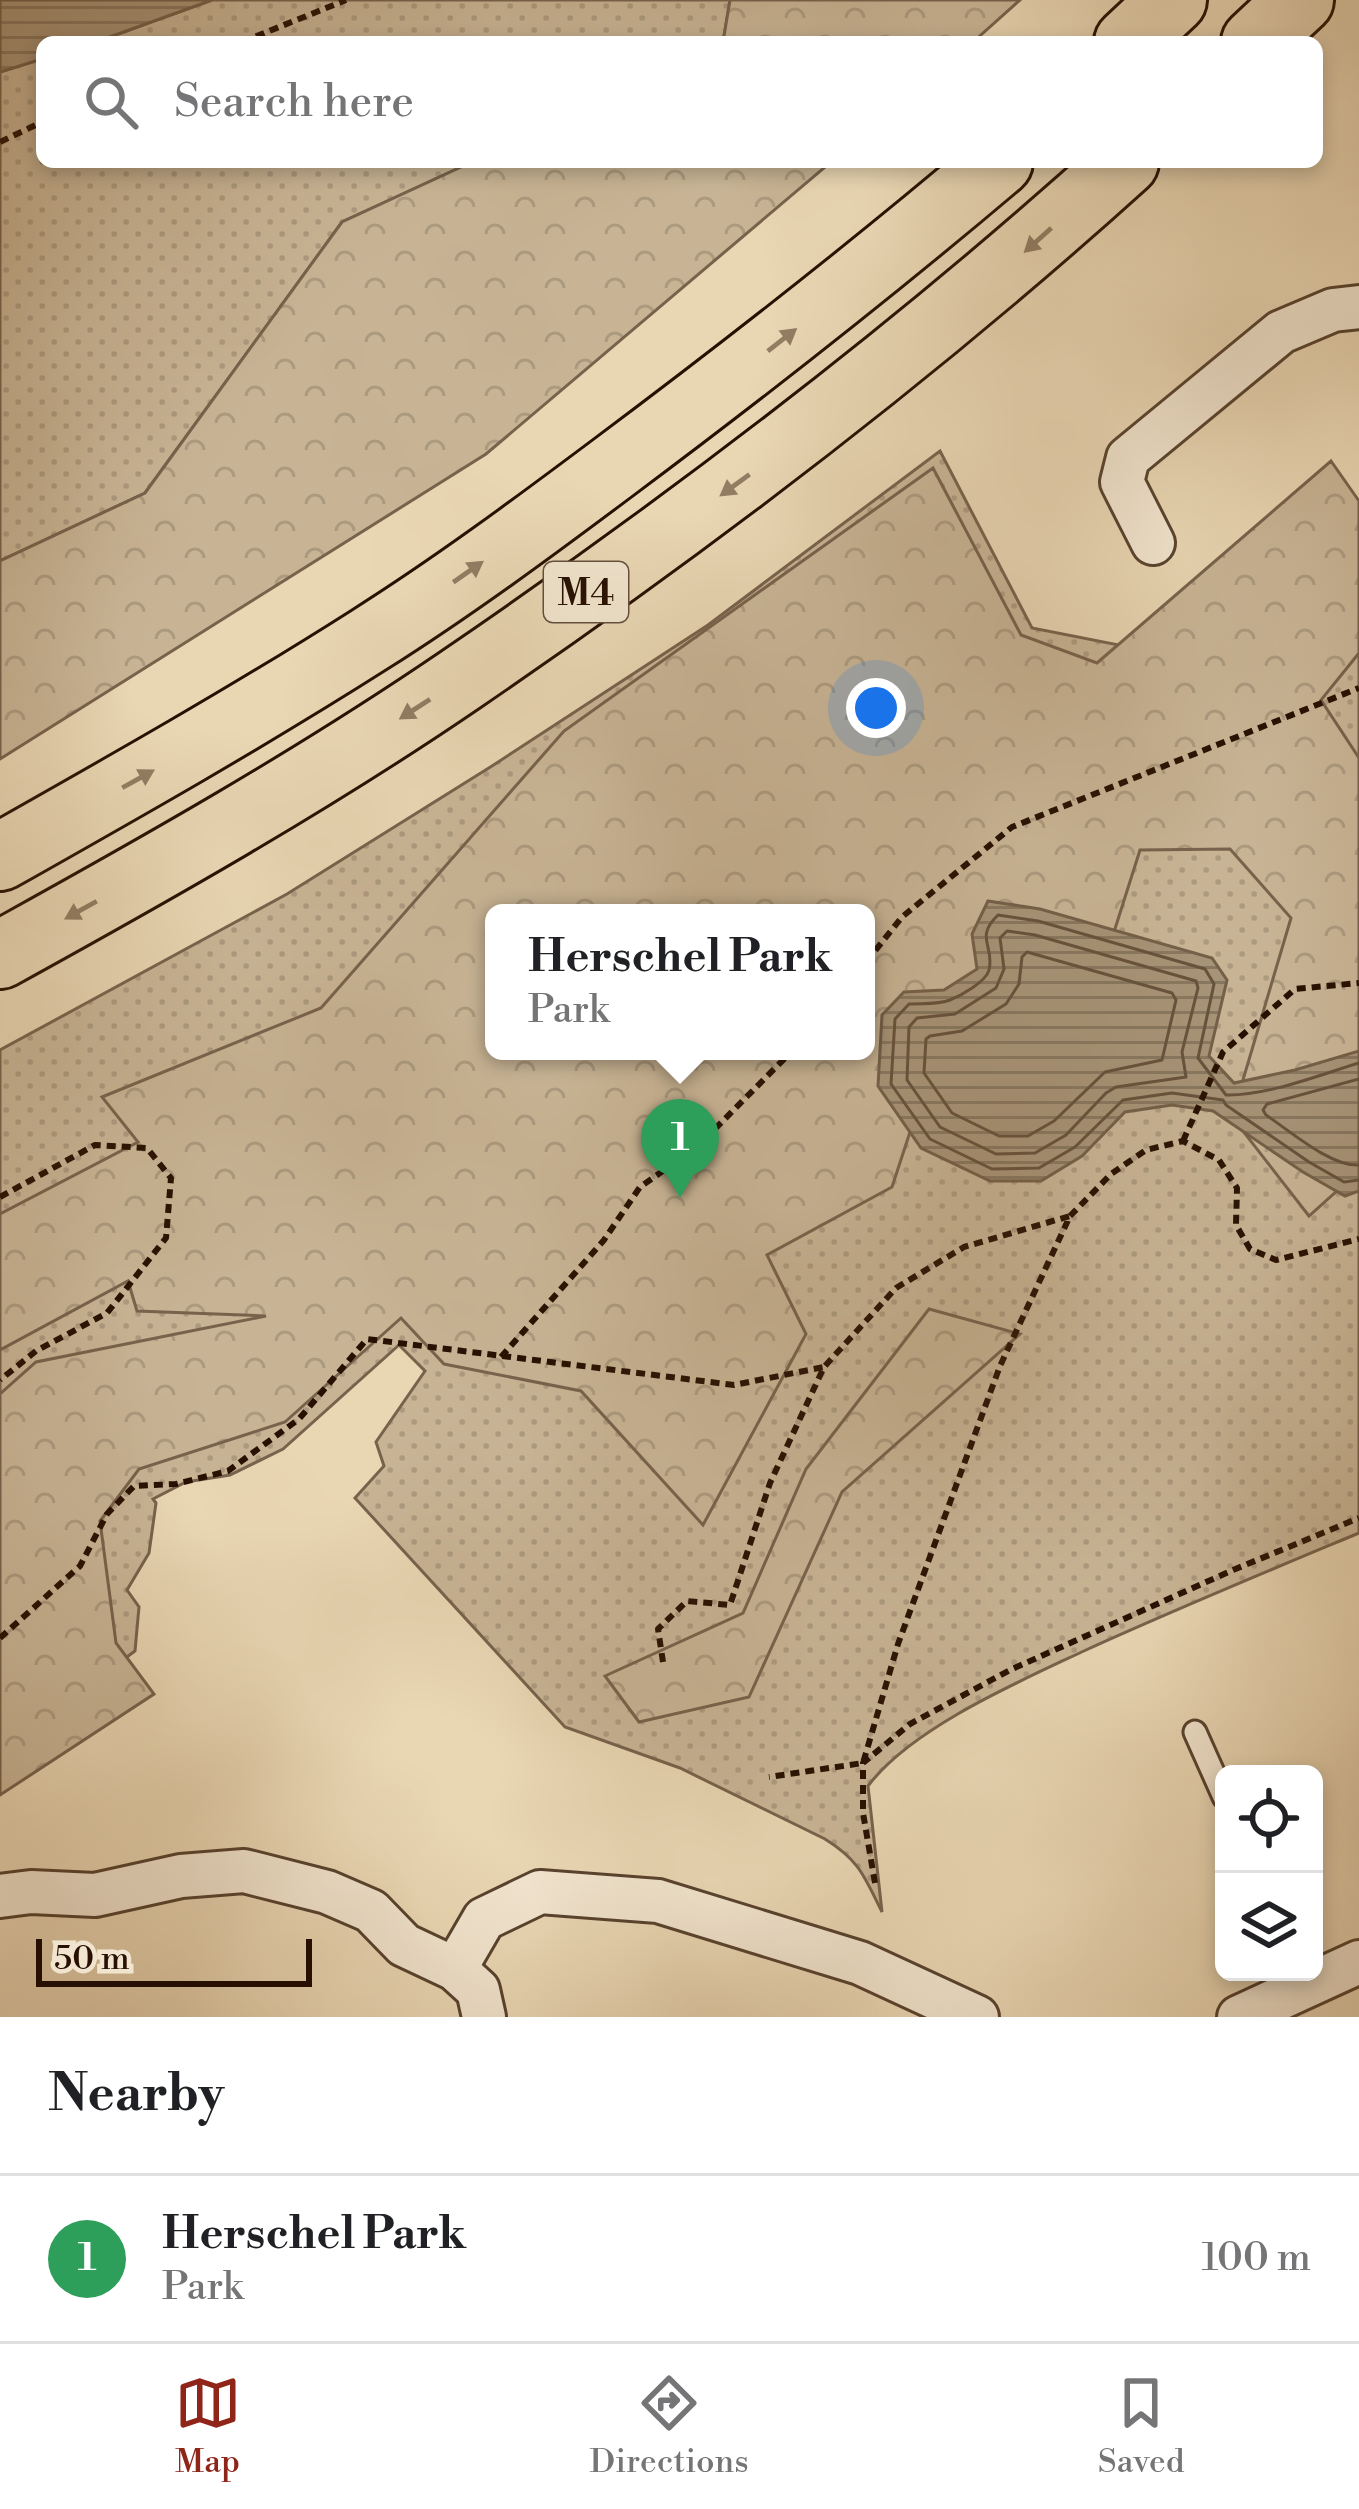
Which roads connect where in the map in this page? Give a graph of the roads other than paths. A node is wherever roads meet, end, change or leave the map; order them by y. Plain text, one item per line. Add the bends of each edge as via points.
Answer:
1 (1173, 0) edge
2 (1300, 0) edge
3 (1134, 36) edge
4 (1261, 36) edge
5 (992, 168) edge
6 (1118, 168) edge
7 (1359, 308) edge
8 (1153, 543) dead end
9 (0, 857) edge
10 (0, 955) edge
11 (1195, 1732) dead end
12 (1215, 1777) edge
13 (0, 1896) edge
14 (1359, 1962) edge
15 (455, 1969) junction
16 (1323, 1973) edge
17 (1301, 1981) edge
18 (484, 2017) edge
19 (977, 2017) edge
20 (1239, 2017) edge

1 - 3 highway
2 - 4 highway
9 -> 5 highway, M4 via 372,638 545,518
6 -> 10 highway, M4 via 876,376 514,642 313,775
7 - 8 street via 1281,332 1128,458 1122,482
11 - 12 lane
13 - 15 street via 95,1895 244,1871 371,1911 404,1945
14 - 16 street
15 - 18 street via 478,1990
15 - 19 street via 484,1919 540,1892 658,1901 860,1963
17 - 20 street

